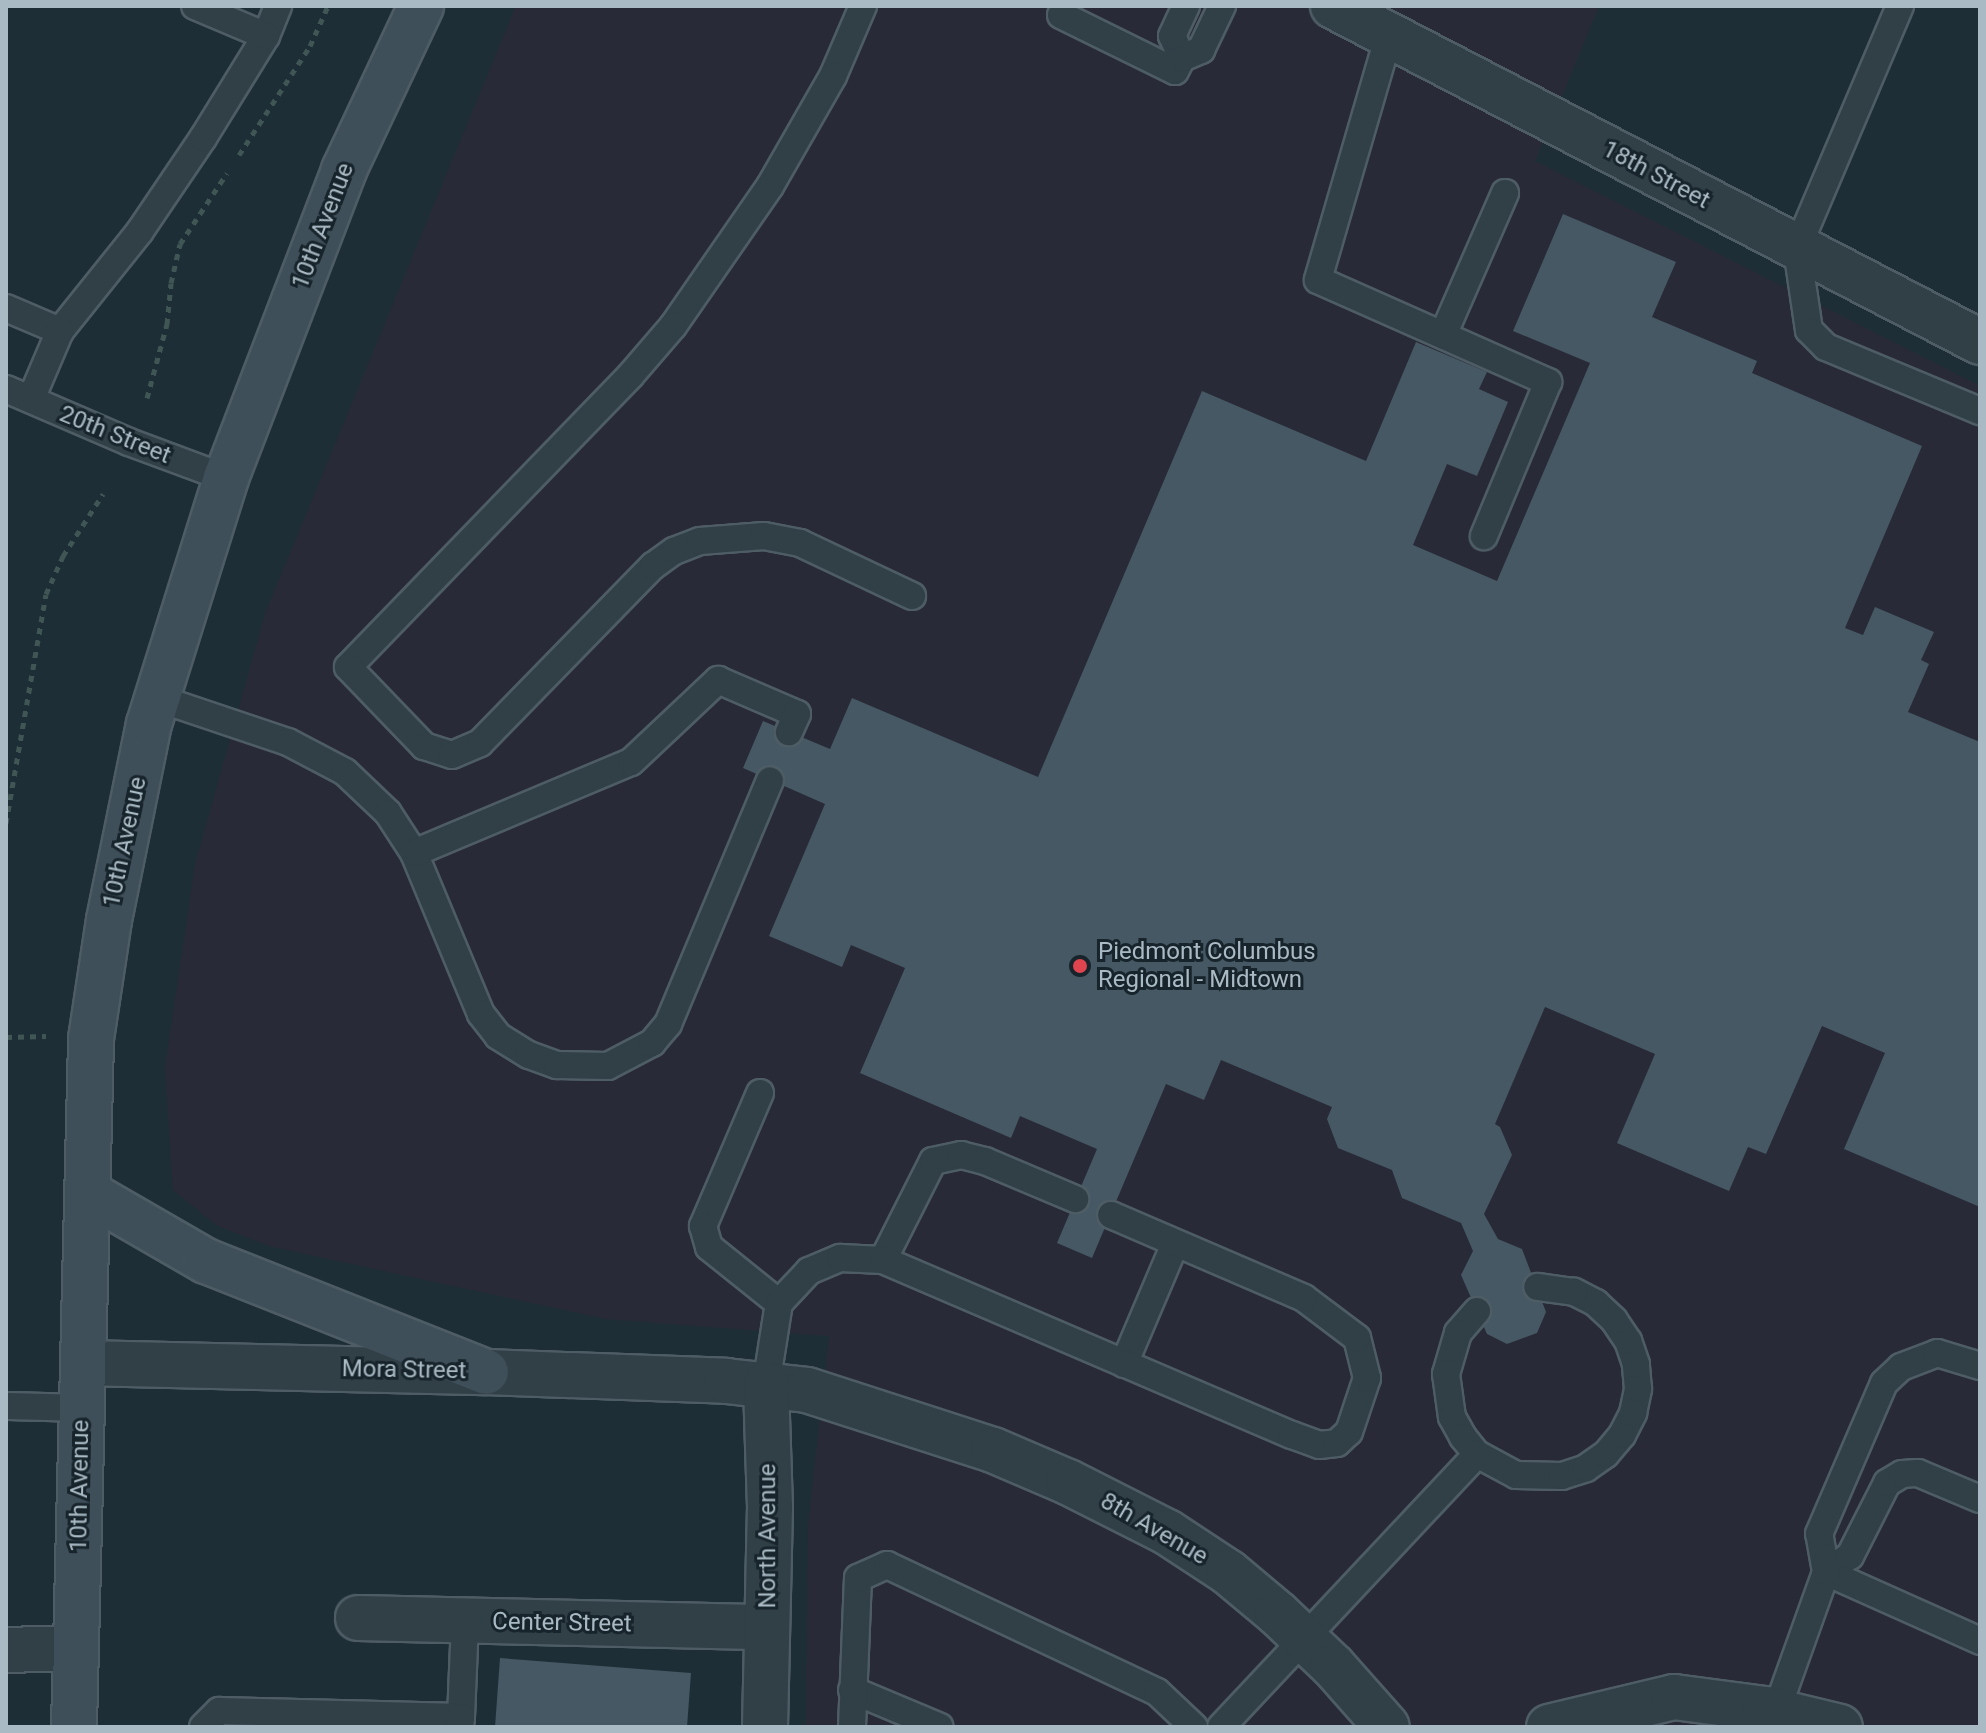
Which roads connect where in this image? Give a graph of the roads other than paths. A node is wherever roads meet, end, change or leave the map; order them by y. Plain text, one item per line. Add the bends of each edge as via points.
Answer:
1 (195, 6) edge
2 (278, 6) edge
3 (421, 6) edge
4 (863, 6) edge
5 (1186, 6) edge
6 (1222, 6) edge
7 (1333, 6) edge
8 (1900, 6) edge
9 (1061, 15) dead end
10 (1389, 35) junction
11 (266, 36) junction
12 (1182, 58) junction
13 (1505, 193) dead end
14 (1797, 249) junction
15 (6, 308) edge
16 (60, 331) junction
17 (1443, 335) junction
18 (1980, 342) edge
19 (6, 389) edge
20 (31, 399) junction
21 (1980, 411) edge
22 (226, 478) junction
23 (1484, 536) dead end
24 (912, 596) dead end
25 (157, 698) junction
26 (789, 732) dead end
27 (770, 780) dead end
28 (414, 853) junction
29 (760, 1093) dead end
30 (88, 1193) junction
31 (1075, 1199) dead end
32 (1111, 1215) dead end
33 (1175, 1244) junction
34 (883, 1260) junction
35 (1537, 1287) dead end
36 (779, 1303) junction
37 (1477, 1311) dead end
38 (83, 1363) junction
39 (1124, 1364) junction
40 (1980, 1366) edge
41 (486, 1372) junction
42 (766, 1385) junction
43 (6, 1406) edge
44 (81, 1408) junction
45 (872, 1409) joint
46 (1477, 1454) junction
47 (1980, 1499) edge
48 (1826, 1572) junction
49 (358, 1618) dead end
50 (465, 1621) junction
51 (767, 1627) junction
52 (1304, 1639) junction
53 (1980, 1641) edge
54 (76, 1648) junction
55 (6, 1650) edge
56 (852, 1690) junction
57 (1776, 1712) junction
58 (461, 1722) edge
59 (74, 1727) edge
60 (203, 1727) edge
61 (765, 1727) edge
62 (852, 1727) edge
63 (940, 1727) edge
64 (1194, 1727) edge
65 (1221, 1727) edge
66 (1387, 1727) edge
67 (1549, 1727) edge
68 (1840, 1727) edge

1 - 11 lane
2 - 11 lane
3 - 22 main road, 10th Avenue via 344,170
4 - 24 lane via 833,76 770,186 673,326 348,667 424,746 452,755 480,743 653,566 700,541 764,536 800,543
5 - 12 lane via 1172,36
6 - 12 lane via 1201,50
7 - 10 street, 18th Street
8 - 14 lane
9 - 12 lane via 1175,71
10 - 14 street, 18th Street
10 - 17 lane via 1318,280
11 - 16 lane via 148,219
13 - 17 lane
14 - 18 street, 18th Street
14 - 21 lane via 1809,330 1826,347
15 - 16 lane
16 - 20 lane
17 - 23 lane via 1548,382
19 - 20 lane, 20th Street
20 - 22 lane, 20th Street
22 - 25 main road, 10th Avenue
25 - 28 lane via 288,742 345,772 388,813
25 - 30 main road, 10th Avenue via 109,920 91,1039
26 - 28 lane via 797,714 718,680 631,762
27 - 28 lane via 668,1024 652,1043 608,1066 557,1065 498,1036 481,1014
29 - 36 lane via 703,1226 709,1247
30 - 38 main road, 10th Avenue
30 - 41 main road via 206,1261
31 - 34 lane via 985,1161 961,1155 933,1161
32 - 33 lane
33 - 39 lane
33 - 39 lane via 1304,1298 1357,1338 1367,1378 1359,1411 1337,1443 1319,1445
34 - 36 lane via 840,1258 809,1271
34 - 39 lane
35 - 46 lane via 1574,1292 1614,1320 1636,1364 1633,1413 1606,1454 1562,1476 1516,1475
36 - 42 lane
37 - 46 lane via 1458,1333 1446,1374 1452,1417
38 - 41 street, Mora Street
38 - 44 main road, 10th Avenue
40 - 48 lane via 1937,1353 1901,1367 1884,1383 1819,1534
41 - 42 street, Mora Street
42 - 45 street, Mora Street
42 - 51 street, North Avenue
43 - 44 lane
44 - 54 main road, 10th Avenue
45 - 52 street, 8th Avenue via 993,1450 1167,1532 1228,1572
46 - 52 lane
47 - 48 lane via 1918,1473 1902,1474 1880,1494 1850,1556
48 - 53 lane
48 - 57 lane
49 - 50 street, Center Street
50 - 51 street, Center Street
50 - 58 lane
51 - 61 street, North Avenue
52 - 65 lane
52 - 66 street, 8th Avenue
54 - 55 street
54 - 59 main road, 10th Avenue
56 - 62 lane
56 - 63 lane
56 - 64 lane via 858,1578 887,1565 1157,1692
57 - 67 street via 1674,1697
57 - 68 street
58 - 60 lane via 219,1711

